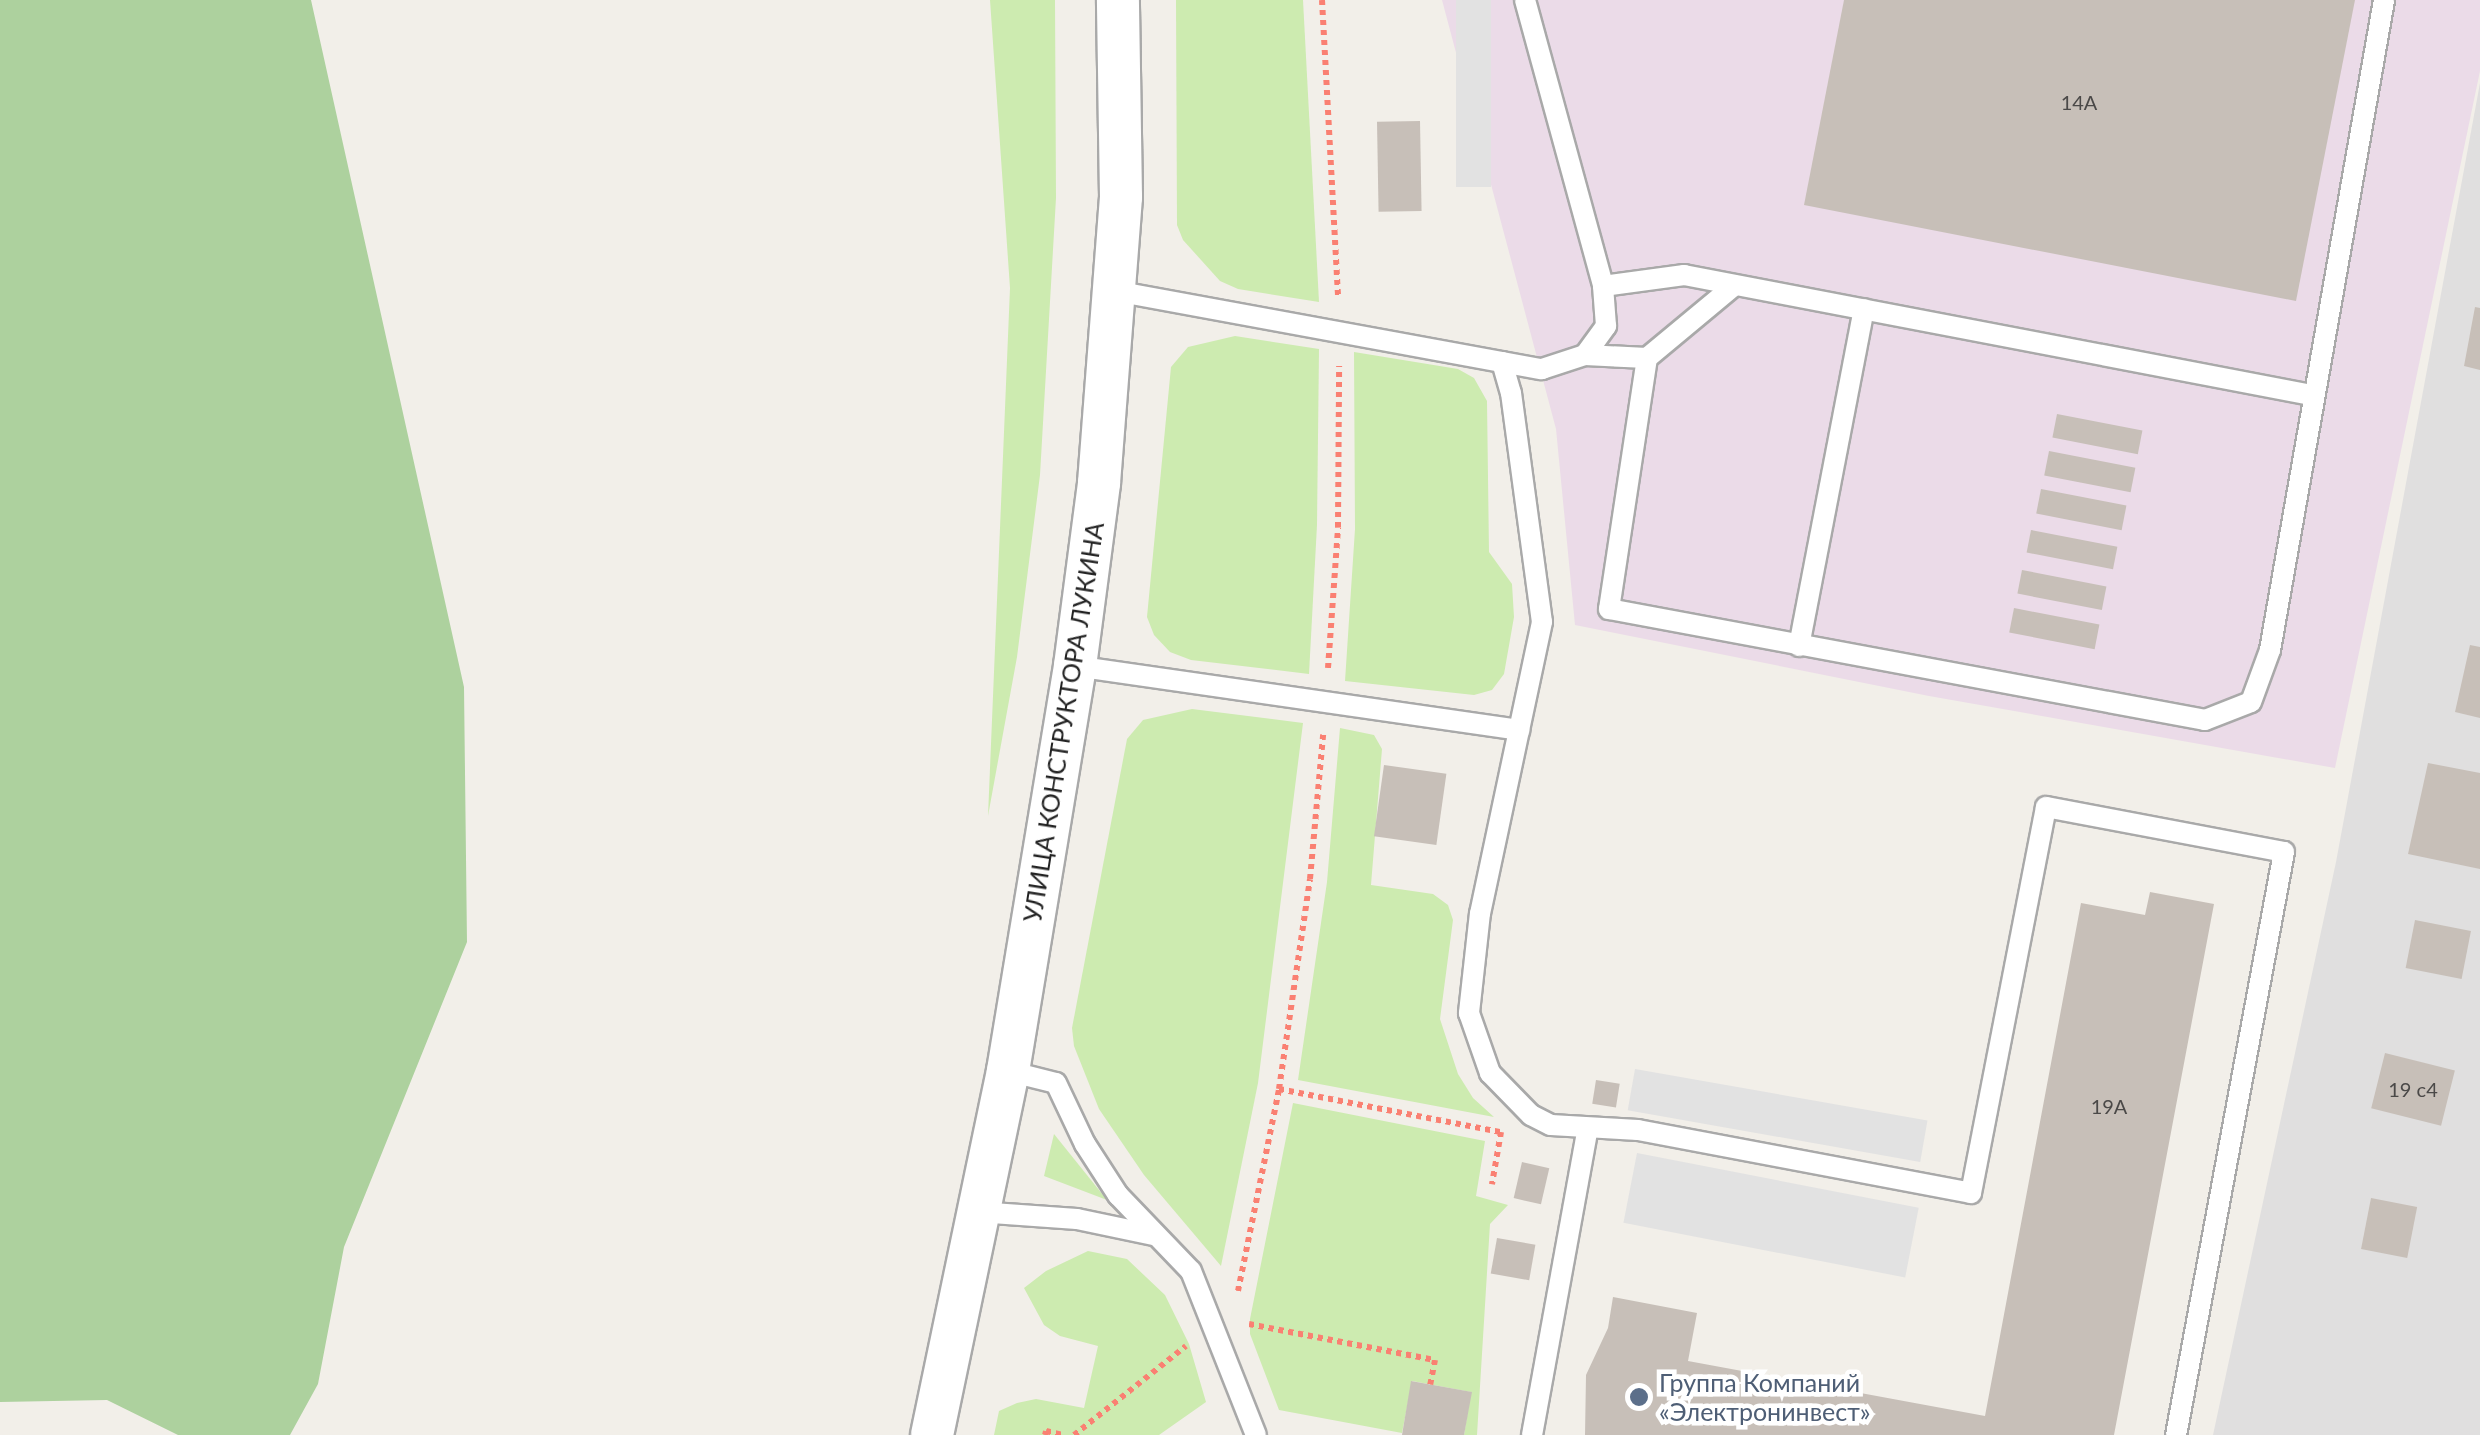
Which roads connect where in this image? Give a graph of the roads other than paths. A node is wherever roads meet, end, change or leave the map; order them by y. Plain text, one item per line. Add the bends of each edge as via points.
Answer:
1 (1118, 0) edge
2 (1525, 0) edge
3 (2384, 0) edge
4 (1735, 285) junction
5 (1604, 286) junction
6 (1115, 292) junction
7 (1864, 309) junction
8 (1585, 355) junction
9 (1647, 358) junction
10 (1502, 362) junction
11 (2311, 395) junction
12 (1799, 646) junction
13 (1075, 666) junction
14 (1518, 730) junction
15 (1008, 1072) junction
16 (1588, 1128) junction
17 (978, 1212) junction
18 (1153, 1235) junction
19 (932, 1435) edge
20 (1256, 1435) edge
21 (1532, 1435) edge
22 (2176, 1435) edge

1 - 6 street, УЛИЦА КОНСТРУКТОРА ЛУКИНА via 1121,197
2 - 5 lane
3 - 11 lane
4 - 5 lane via 1684,275
4 - 7 lane
4 - 9 lane
5 - 8 lane via 1606,326
6 - 10 lane
6 - 13 street, УЛИЦА КОНСТРУКТОРА ЛУКИНА
7 - 11 lane
7 - 12 lane
8 - 9 lane
8 - 10 lane via 1542,369
9 - 12 lane via 1609,609
10 - 14 lane via 1542,622
11 - 12 lane via 2270,650 2251,702 2205,720
13 - 14 lane
13 - 15 street, УЛИЦА КОНСТРУКТОРА ЛУКИНА
14 - 16 lane via 1480,913 1469,1014 1490,1073 1531,1115 1552,1125
15 - 17 street, УЛИЦА КОНСТРУКТОРА ЛУКИНА
15 - 18 lane via 1056,1083 1085,1144
16 - 21 lane
16 - 22 lane via 1638,1130 1971,1193 2046,807 2284,852
17 - 18 lane via 1077,1219
17 - 19 street, УЛИЦА КОНСТРУКТОРА ЛУКИНА
18 - 20 lane via 1191,1270

